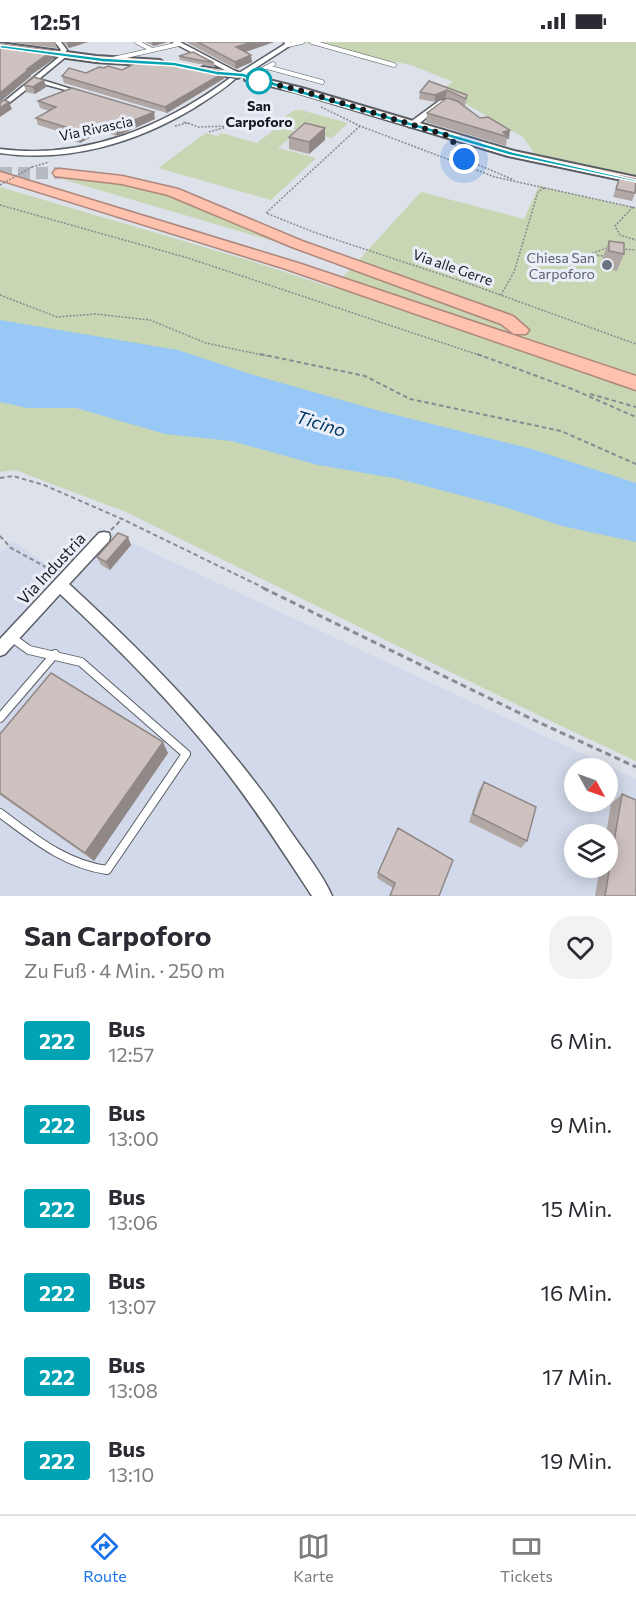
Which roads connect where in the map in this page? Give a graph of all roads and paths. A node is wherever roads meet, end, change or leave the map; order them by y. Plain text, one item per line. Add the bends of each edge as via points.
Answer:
1 (58, 42) edge
2 (137, 42) edge
3 (302, 42) edge
4 (312, 42) edge
5 (177, 43) edge
6 (288, 43) edge
7 (0, 46) edge
8 (152, 50) junction
9 (62, 55) junction
10 (113, 59) dead end
11 (174, 64) edge
12 (273, 64) dead end
13 (394, 65) dead end
14 (267, 67) junction
15 (194, 68) edge
16 (220, 70) junction
17 (241, 78) junction
18 (35, 80) junction
19 (322, 82) dead end
20 (90, 96) edge
21 (317, 105) dead end
22 (0, 108) edge
23 (466, 111) edge
24 (156, 115) edge
25 (167, 118) junction
26 (187, 123) dead end
27 (412, 125) junction
28 (360, 126) junction
29 (209, 132) dead end
30 (449, 136) junction
31 (0, 151) edge
32 (0, 167) edge
33 (32, 167) dead end
34 (60, 173) tunnel mouth
35 (0, 176) edge
36 (636, 180) edge
37 (518, 182) junction
38 (0, 186) edge
39 (544, 188) junction
40 (0, 205) edge
41 (634, 208) edge
42 (268, 210) joint
43 (636, 240) edge
44 (609, 248) edge
45 (617, 248) edge
46 (636, 250) edge
47 (607, 256) edge
48 (512, 277) joint
49 (510, 281) joint
50 (0, 295) edge
51 (501, 295) junction
52 (520, 330) junction
53 (636, 344) edge
54 (636, 370) edge
55 (636, 383) edge
56 (582, 392) junction
57 (636, 407) edge
58 (636, 417) edge
59 (636, 464) edge
60 (0, 478) edge
61 (0, 536) edge
62 (104, 537) dead end
63 (62, 581) junction
64 (11, 637) junction
65 (0, 649) edge
66 (55, 654) junction
67 (0, 718) edge
68 (636, 767) edge
69 (0, 813) edge
70 (323, 896) edge

1 - 9 street via 64,50
2 - 8 lane
3 - 6 lane
4 - 13 lane
5 - 8 lane
5 - 16 street
6 - 17 street, Via Rivascia
7 - 9 main road
8 - 10 lane
9 - 11 main road
9 - 18 street
12 - 14 lane
14 - 17 lane
14 - 19 lane
15 - 16 main road
16 - 17 main road
17 - 25 street, Via Rivascia
17 - 27 main road via 299,90
18 - 20 street
18 - 22 street
21 - 28 path
23 - 27 street via 443,102
24 - 25 street
25 - 31 street, Via Rivascia via 135,135 95,145 34,153
26 - 29 path via 198,127 231,126
27 - 30 main road
28 - 37 path via 486,174
28 - 42 path
30 - 36 main road via 512,154
30 - 37 path via 456,145 456,155
32 - 52 highway via 251,242
33 - 38 path, bridge
34 - 52 highway via 122,180 173,192 297,244 507,320
35 - 55 highway via 249,252
37 - 39 path
39 - 41 path
39 - 48 path via 538,192
40 - 56 path via 232,271
41 - 43 path via 615,226 620,235
42 - 51 path, Via alle Gerre via 266,213 271,216 316,233
44 - 47 path via 587,255
45 - 46 path
48 - 49 path
49 - 51 path
50 - 59 path via 57,317 94,314 150,320 206,343 365,376 410,399 561,431
51 - 53 path, Via alle Gerre
52 - 54 highway
56 - 57 path
56 - 58 path
60 - 68 path via 13,476 44,485 122,519
61 - 63 path via 11,548
62 - 63 street, Via Industria
63 - 64 street, Via Industria
63 - 70 street via 207,735 256,797
64 - 65 street, Via Industria
64 - 66 lane via 29,650
66 - 67 lane
66 - 69 lane via 81,662 186,754 107,870 90,869 66,860

